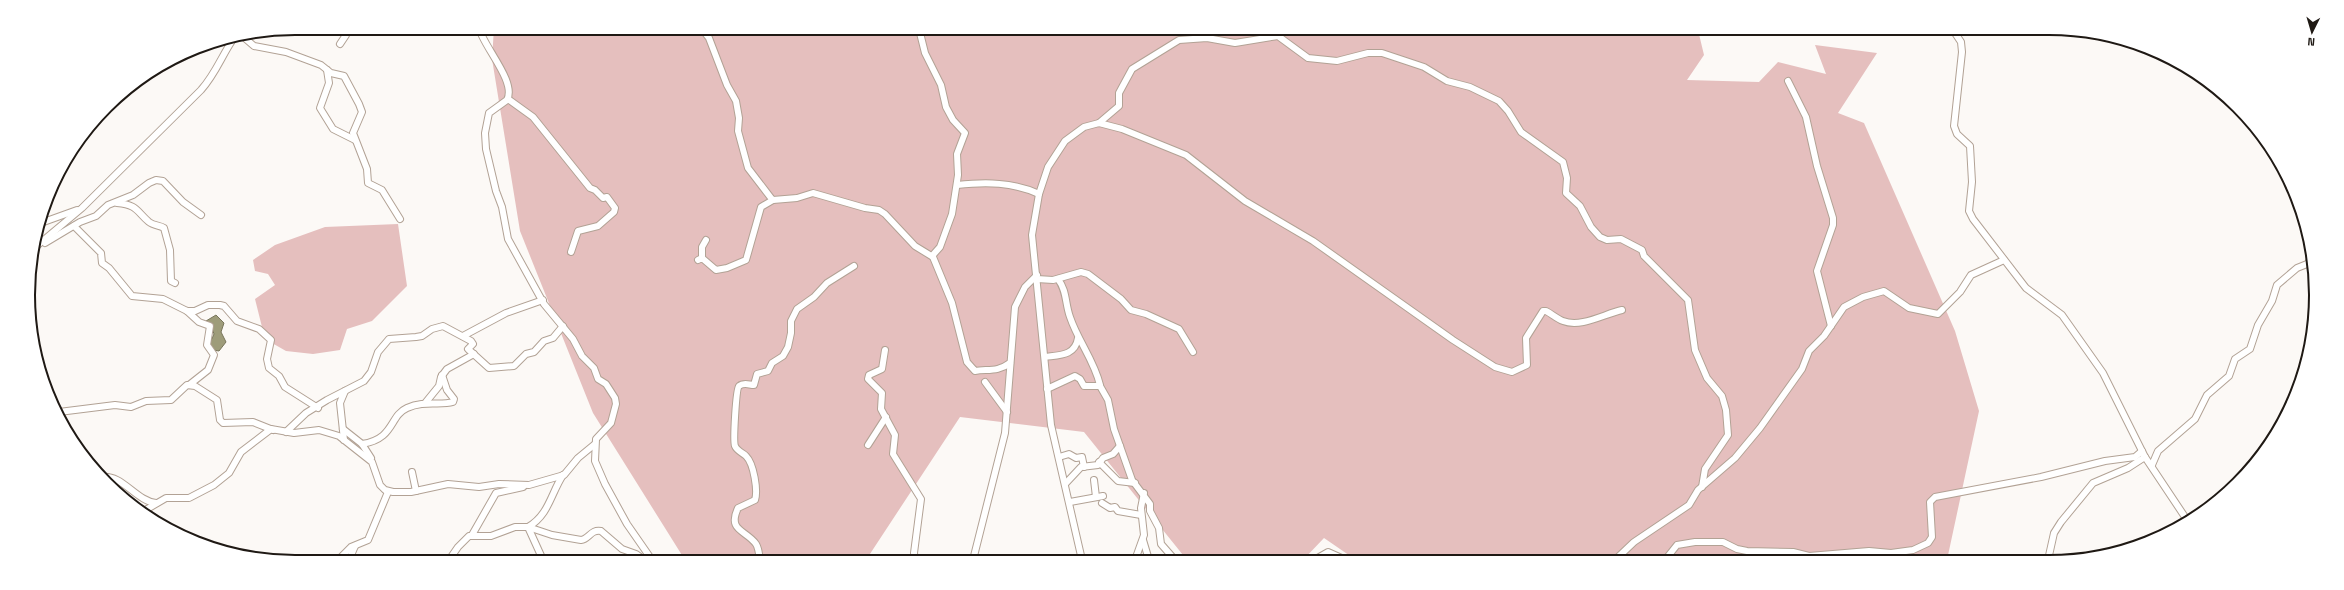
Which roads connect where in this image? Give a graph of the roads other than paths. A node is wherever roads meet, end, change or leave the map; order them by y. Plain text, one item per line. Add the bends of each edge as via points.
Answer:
1 (346, 35) edge
2 (481, 35) edge
3 (707, 35) edge
4 (921, 35) edge
5 (1955, 35) edge
6 (246, 40) edge
7 (230, 43) edge
8 (340, 44) dead end
9 (327, 70) junction
10 (1788, 81) dead end
11 (508, 99) junction
12 (1099, 123) junction
13 (355, 140) junction
14 (957, 185) junction
15 (1039, 194) junction
16 (773, 200) junction
17 (115, 203) junction
18 (82, 208) junction
19 (201, 215) dead end
20 (400, 219) dead end
21 (46, 221) edge
22 (74, 226) junction
23 (706, 240) dead end
24 (40, 244) edge
25 (40, 245) edge
26 (571, 252) dead end
27 (932, 256) junction
28 (2004, 260) junction
29 (2307, 264) edge
30 (854, 266) dead end
31 (1037, 277) junction
32 (1058, 278) junction
33 (175, 283) dead end
34 (543, 300) junction
35 (1622, 310) dead end
36 (187, 311) junction
37 (563, 326) junction
38 (1831, 326) junction
39 (463, 336) junction
40 (1078, 338) junction
41 (885, 350) dead end
42 (1193, 352) dead end
43 (474, 354) junction
44 (1045, 358) junction
45 (1010, 363) junction
46 (442, 375) junction
47 (984, 382) dead end
48 (190, 385) junction
49 (1100, 385) junction
50 (1047, 390) junction
51 (345, 391) junction
52 (426, 402) junction
53 (318, 408) junction
54 (63, 412) edge
55 (1007, 412) junction
56 (886, 417) junction
57 (343, 429) junction
58 (273, 430) junction
59 (286, 432) junction
60 (344, 440) junction
61 (362, 444) junction
62 (595, 444) junction
63 (868, 445) dead end
64 (1120, 446) junction
65 (2142, 451) junction
66 (1059, 457) junction
67 (2145, 458) junction
68 (372, 462) junction
69 (1099, 462) junction
70 (2152, 465) junction
71 (1084, 467) junction
72 (412, 472) dead end
73 (563, 475) junction
74 (110, 478) edge
75 (1094, 480) dead end
76 (1066, 483) junction
77 (1135, 483) junction
78 (525, 486) junction
79 (1702, 487) junction
80 (416, 491) junction
81 (388, 492) junction
82 (1144, 493) junction
83 (1103, 496) dead end
84 (1096, 497) junction
85 (1070, 502) junction
86 (156, 503) junction
87 (1102, 503) dead end
88 (147, 508) edge
89 (1141, 515) junction
90 (2185, 516) edge
91 (528, 527) junction
92 (472, 535) junction
93 (1143, 540) junction
94 (355, 546) junction
95 (343, 555) edge
96 (351, 555) edge
97 (452, 555) edge
98 (541, 555) edge
99 (637, 555) edge
100 (649, 555) edge
101 (759, 555) edge
102 (914, 555) edge
103 (975, 555) edge
104 (1081, 555) edge
105 (1137, 555) edge
106 (1146, 555) edge
107 (1171, 555) edge
108 (1323, 555) edge
109 (1335, 555) edge
110 (1620, 555) edge
111 (1669, 555) edge
112 (1805, 555) edge
113 (1821, 555) edge
114 (2049, 555) edge

1 - 8 street
2 - 11 street via 494,54 503,75
3 - 16 street via 736,101 738,131 748,168
4 - 14 street via 925,53 941,85 946,107 964,130 957,154
5 - 28 street via 1962,45 1954,126 1957,134 1970,146 1970,211 1973,219
6 - 9 street via 254,46 286,52 321,65
7 - 18 street via 212,77
9 - 13 street via 344,76 359,104 362,116 354,128
9 - 13 street via 329,83 320,108 333,129
10 - 38 street via 1806,117 1817,166 1833,218 1833,225 1817,271
11 - 26 street via 533,117 590,188 603,198 607,197 615,208 614,212 598,226 578,231
11 - 34 street via 488,116 486,149 502,207 506,236
12 - 15 street via 1084,127 1065,141 1048,167
12 - 35 street via 1122,129 1197,162 1245,201 1313,241 1462,346 1504,371 1512,372 1528,365 1526,338 1543,312 1546,311 1561,321 1568,322 1599,318
12 - 79 street via 1119,106 1119,92 1134,67 1179,40 1203,38 1235,43 1278,36 1307,57 1333,61 1372,52 1389,54 1424,67 1447,81 1467,86 1497,100 1522,132 1563,162 1567,178 1566,192 1580,206 1596,233 1604,239 1621,239 1642,250 1644,256 1688,300 1695,350 1706,378 1722,396 1728,421 1728,435 1705,469
13 - 20 street via 367,169 368,183 382,190
14 - 15 street via 1018,185
14 - 27 street via 952,214 940,247
15 - 31 street via 1032,235
16 - 23 street via 761,207 746,260 716,270 700,259
16 - 27 street via 797,198 813,193 879,210 900,228 914,246
17 - 19 street via 133,195 148,183 159,180
17 - 22 street via 104,208 96,216
17 - 33 street via 130,205 139,210 150,222 164,228 170,252 171,281
18 - 21 street
18 - 24 street
22 - 25 street
22 - 36 street via 100,253 102,263 132,296 163,299
27 - 45 street via 952,303 969,367 975,371 995,371
28 - 38 street via 1971,275 1960,292 1938,314 1909,308 1888,292 1882,291 1850,302
28 - 65 street via 2030,292 2062,315 2103,374
29 - 70 street via 2297,268 2277,285 2250,349 2235,359 2229,376 2207,395 2195,419 2158,451
30 - 101 street via 826,283 814,297 797,309 783,356 771,364 768,371 757,374 754,385 746,384 738,388 734,408 734,443 749,461 756,490 754,500 738,508 735,519 738,530 756,545
31 - 32 street
31 - 44 street
31 - 45 street via 1025,287 1017,300
32 - 40 street via 1065,290 1069,313
32 - 42 street via 1082,272 1093,276 1132,310 1179,330
34 - 37 street
34 - 39 street via 506,313
36 - 48 street via 198,322 210,326 208,345 214,355 208,370
36 - 53 street via 208,305 224,306 237,321 268,335 271,340 269,368 279,376 285,387
37 - 43 street via 553,338 544,341 510,367 489,368
37 - 62 street via 580,354 594,368 598,379 606,384 616,401 611,424 598,436
38 - 79 street via 1809,351 1804,367 1760,428 1729,464
39 - 43 street via 472,343 468,349
39 - 51 street via 443,326 432,329 422,336 388,339 378,352 367,378 360,385
40 - 44 street via 1068,353
40 - 49 street via 1091,358
41 - 56 street via 882,369 869,375 868,380 882,393 881,409
43 - 46 street via 458,361
44 - 50 street
45 - 55 street
46 - 52 street via 438,387
46 - 52 street via 448,392 454,399 453,402
47 - 55 street
48 - 54 street via 183,386 171,400 146,401 131,407 115,405
48 - 58 street via 196,386 217,401 223,423 253,422
49 - 50 street via 1084,386 1075,376
49 - 64 street via 1108,400
50 - 66 street via 1051,425
51 - 53 street via 336,394
51 - 57 street via 340,403
52 - 61 street via 406,408 383,436 376,441
53 - 59 street via 306,413
55 - 103 street via 1005,433
56 - 63 street
56 - 102 street via 895,434 893,456 921,499
57 - 60 street
57 - 61 street
58 - 59 street
58 - 86 street via 268,430 245,449 229,473 204,491 189,498 171,497
59 - 60 street via 323,431
60 - 68 street
61 - 68 street
62 - 73 street
62 - 100 street via 595,461 606,487
64 - 69 street via 1115,453
64 - 77 street
65 - 67 street
65 - 113 street via 2136,457 2105,460 2041,477 1935,497 1930,502 1932,537 1928,543 1913,550
66 - 71 street via 1069,454 1076,458 1082,457
66 - 76 street
67 - 70 street
67 - 114 street via 2093,483 2054,533
68 - 81 street via 380,485
69 - 71 street via 1098,465
69 - 77 street via 1118,481
70 - 90 street
71 - 76 street
72 - 80 street
73 - 78 street
73 - 91 street via 553,490 544,513
74 - 86 street via 142,500
75 - 84 street
76 - 85 street
77 - 82 street
78 - 80 street via 499,484 479,487 448,484
78 - 92 street via 496,493
79 - 110 street via 1689,505 1634,542
80 - 81 street
81 - 94 street via 368,540
82 - 89 street
82 - 107 street via 1159,528 1161,544
83 - 84 street
84 - 85 street
85 - 104 street
86 - 88 street
87 - 89 street via 1118,511
89 - 93 street
91 - 92 street via 515,527 491,536
91 - 98 street
91 - 99 street via 552,535 581,540 586,539 594,531 601,531 622,549
92 - 97 street
93 - 105 street
93 - 106 street
94 - 95 street
94 - 96 street
108 - 109 street via 1328,552
111 - 112 street via 1677,545 1712,541 1723,542 1747,551 1792,552

